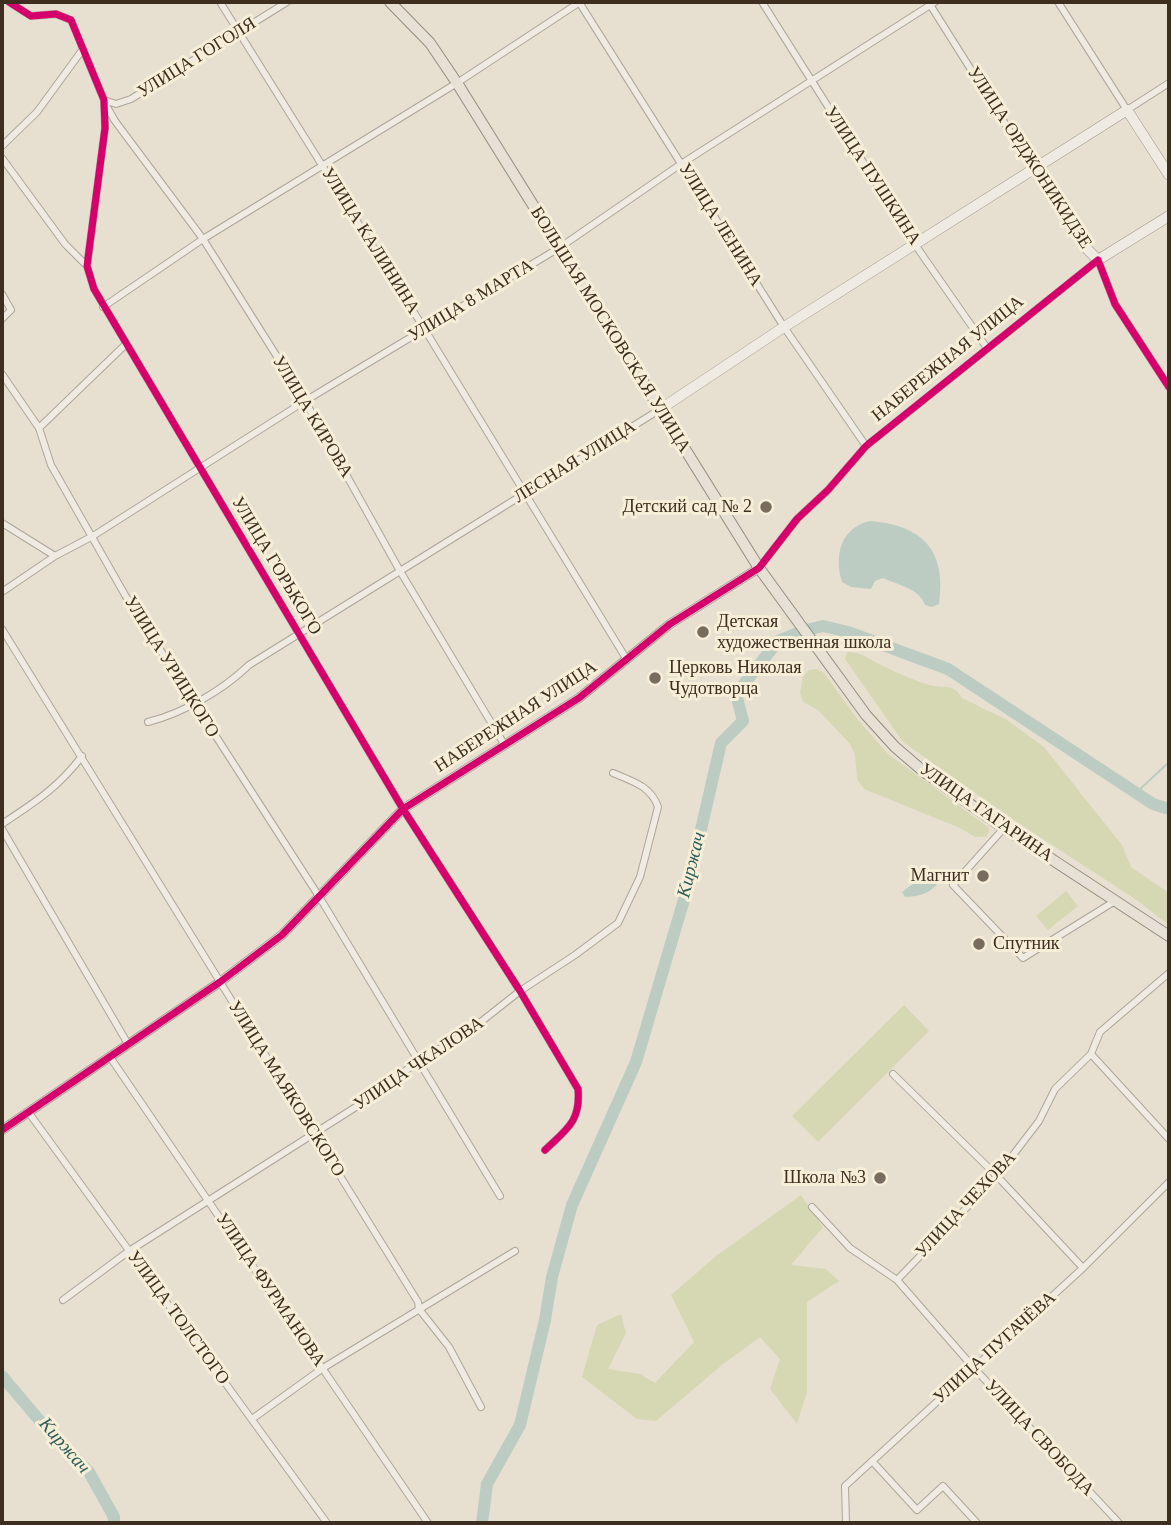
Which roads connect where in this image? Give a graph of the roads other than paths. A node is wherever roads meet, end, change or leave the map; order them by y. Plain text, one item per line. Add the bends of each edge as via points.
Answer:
1 (9, 2) edge
2 (220, 2) edge
3 (287, 2) edge
4 (390, 2) edge
5 (579, 2) edge
6 (762, 2) edge
7 (1058, 2) edge
8 (931, 3) edge
9 (240, 31) junction
10 (83, 49) junction
11 (811, 82) junction
12 (457, 83) junction
13 (1169, 83) edge
14 (104, 100) junction
15 (1128, 110) junction
16 (2, 146) edge
17 (2, 158) edge
18 (681, 164) junction
19 (324, 167) junction
20 (1033, 168) junction
21 (1169, 175) edge
22 (1169, 216) edge
23 (202, 239) junction
24 (915, 243) junction
25 (559, 248) junction
26 (1098, 260) junction
27 (87, 266) junction
28 (2, 294) edge
29 (103, 307) junction
30 (2, 319) edge
31 (784, 327) junction
32 (425, 330) junction
33 (125, 345) junction
34 (987, 348) junction
35 (2, 374) edge
36 (1169, 387) edge
37 (305, 401) junction
38 (659, 410) junction
39 (39, 428) junction
40 (866, 446) junction
41 (199, 468) junction
42 (526, 492) junction
43 (2, 523) edge
44 (93, 536) junction
45 (55, 556) junction
46 (759, 568) junction
47 (400, 570) junction
48 (2, 592) edge
49 (2, 629) edge
50 (298, 634) junction
51 (627, 660) junction
52 (828, 661) joint
53 (193, 703) junction
54 (148, 722) dead end
55 (504, 744) junction
56 (82, 756) junction
57 (613, 773) dead end
58 (403, 809) junction
59 (2, 826) edge
60 (1004, 828) junction
61 (320, 898) junction
62 (1117, 900) junction
63 (1169, 936) edge
64 (1169, 973) edge
65 (220, 982) junction
66 (520, 991) junction
67 (128, 1044) junction
68 (1091, 1054) junction
69 (110, 1057) junction
70 (417, 1062) junction
71 (893, 1074) dead end
72 (29, 1113) junction
73 (2, 1130) edge
74 (314, 1135) junction
75 (1169, 1139) edge
76 (545, 1150) dead end
77 (997, 1176) junction
78 (1169, 1182) edge
79 (500, 1196) dead end
80 (208, 1199) junction
81 (812, 1207) dead end
82 (129, 1251) junction
83 (515, 1251) dead end
84 (1083, 1268) junction
85 (897, 1280) junction
86 (63, 1300) dead end
87 (419, 1309) junction
88 (973, 1367) junction
89 (323, 1368) junction
90 (481, 1407) dead end
91 (252, 1419) junction
92 (872, 1461) junction
93 (327, 1523) edge
94 (428, 1523) edge
95 (846, 1523) edge
96 (977, 1523) edge
97 (1119, 1523) edge

1 - 10 street, УЛИЦА ГОРЬКОГО via 31,16 55,14 71,20
2 - 9 street, УЛИЦА КАЛИНИНА
3 - 9 street, УЛИЦА ГОГОЛЯ
4 - 12 main road, БОЛЬШАЯ МОСКОВСКАЯ УЛИЦА via 430,43
5 - 12 street
5 - 18 street, УЛИЦА ЛЕНИНА
6 - 11 street, УЛИЦА ПУШКИНА
7 - 15 street
8 - 11 street, УЛИЦА 8 МАРТА
8 - 20 street, УЛИЦА ОРДЖОНИКИДЗЕ
9 - 14 street, УЛИЦА ГОГОЛЯ via 124,103
9 - 19 street, УЛИЦА КАЛИНИНА
10 - 14 street, УЛИЦА ГОРЬКОГО
10 - 16 street via 37,112
11 - 18 street, УЛИЦА 8 МАРТА
11 - 24 street, УЛИЦА ПУШКИНА
12 - 19 street
12 - 25 main road, БОЛЬШАЯ МОСКОВСКАЯ УЛИЦА
13 - 15 street
14 - 23 street, УЛИЦА КИРОВА
14 - 27 street, УЛИЦА ГОРЬКОГО via 106,128
15 - 20 main road, ЛЕСНАЯ УЛИЦА
15 - 21 main road
17 - 27 street, УЛИЦА ГОРЬКОГО
18 - 25 street, УЛИЦА 8 МАРТА
18 - 31 street, УЛИЦА ЛЕНИНА
19 - 23 street
19 - 32 street, УЛИЦА КАЛИНИНА
20 - 24 main road, ЛЕСНАЯ УЛИЦА
20 - 26 main road, УЛИЦА ОРДЖОНИКИДЗЕ
22 - 26 main road, НАБЕРЕЖНАЯ УЛИЦА
23 - 29 street
23 - 37 street, УЛИЦА КИРОВА
24 - 31 main road, ЛЕСНАЯ УЛИЦА
24 - 34 street, УЛИЦА ПУШКИНА
25 - 32 street, УЛИЦА 8 МАРТА
25 - 38 main road, БОЛЬШАЯ МОСКОВСКАЯ УЛИЦА
26 - 34 street, НАБЕРЕЖНАЯ УЛИЦА
26 - 36 street, УЛИЦА ОРДЖОНИКИДЗЕ via 1115,304
27 - 29 street, УЛИЦА ГОРЬКОГО
28 - 30 street via 11,310
29 - 33 street, УЛИЦА ГОРЬКОГО
31 - 38 main road, ЛЕСНАЯ УЛИЦА
31 - 40 street, УЛИЦА ЛЕНИНА
32 - 37 street, УЛИЦА 8 МАРТА
32 - 42 street, УЛИЦА КАЛИНИНА
33 - 39 street
33 - 41 street, УЛИЦА ГОРЬКОГО
34 - 40 street, НАБЕРЕЖНАЯ УЛИЦА
35 - 39 street, УЛИЦА УРИЦКОГО
37 - 41 street, УЛИЦА 8 МАРТА
37 - 47 street, УЛИЦА КИРОВА
38 - 42 street, ЛЕСНАЯ УЛИЦА
38 - 46 main road, БОЛЬШАЯ МОСКОВСКАЯ УЛИЦА
39 - 44 street, УЛИЦА УРИЦКОГО via 51,465
40 - 46 street, НАБЕРЕЖНАЯ УЛИЦА via 797,519
41 - 44 street, УЛИЦА 8 МАРТА
41 - 50 street, УЛИЦА ГОРЬКОГО
42 - 47 street, ЛЕСНАЯ УЛИЦА
42 - 51 street, УЛИЦА КАЛИНИНА
43 - 45 street
44 - 45 street, УЛИЦА 8 МАРТА
44 - 53 street, УЛИЦА УРИЦКОГО
45 - 48 street, УЛИЦА 8 МАРТА
46 - 51 street, НАБЕРЕЖНАЯ УЛИЦА via 670,624
46 - 52 main road, БОЛЬШАЯ МОСКОВСКАЯ УЛИЦА
47 - 50 street, ЛЕСНАЯ УЛИЦА
47 - 55 street, УЛИЦА КИРОВА
49 - 56 street, УЛИЦА МАЯКОВСКОГО
50 - 53 street, ЛЕСНАЯ УЛИЦА
50 - 58 street, УЛИЦА ГОРЬКОГО
51 - 55 street, НАБЕРЕЖНАЯ УЛИЦА via 579,698
52 - 60 main road, УЛИЦА ГАГАРИНА via 895,747
53 - 54 street, ЛЕСНАЯ УЛИЦА
53 - 61 street, УЛИЦА УРИЦКОГО
55 - 58 street, НАБЕРЕЖНАЯ УЛИЦА
56 - 59 street via 66,777
56 - 65 street, УЛИЦА МАЯКОВСКОГО
57 - 66 street, УЛИЦА ЧКАЛОВА via 640,784 658,807 640,877 618,923
58 - 61 street, НАБЕРЕЖНАЯ УЛИЦА
58 - 66 street, УЛИЦА ГОРЬКОГО
59 - 67 street
60 - 62 main road, УЛИЦА ГАГАРИНА
60 - 62 street via 953,885 1023,958
61 - 65 street, НАБЕРЕЖНАЯ УЛИЦА via 282,935
61 - 70 street, УЛИЦА УРИЦКОГО
62 - 63 main road, УЛИЦА ГАГАРИНА
64 - 68 street, УЛИЦА ЧЕХОВА via 1100,1032
65 - 67 street, НАБЕРЕЖНАЯ УЛИЦА
65 - 74 street, УЛИЦА МАЯКОВСКОГО
66 - 70 street, УЛИЦА ЧКАЛОВА
66 - 76 street, УЛИЦА ГОРЬКОГО via 578,1089 576,1118
67 - 69 street, НАБЕРЕЖНАЯ УЛИЦА
68 - 75 street
68 - 77 street, УЛИЦА ЧЕХОВА via 1055,1089 1039,1121
69 - 72 street, НАБЕРЕЖНАЯ УЛИЦА
69 - 80 street, УЛИЦА ФУРМАНОВА
70 - 74 street, УЛИЦА ЧКАЛОВА
70 - 79 street, УЛИЦА УРИЦКОГО
71 - 77 street
72 - 73 street, НАБЕРЕЖНАЯ УЛИЦА
72 - 82 street, УЛИЦА ТОЛСТОГО
74 - 80 street, УЛИЦА ЧКАЛОВА
74 - 87 street, УЛИЦА МАЯКОВСКОГО
77 - 84 street
77 - 85 street, УЛИЦА ЧЕХОВА
78 - 84 street, УЛИЦА ПУГАЧЁВА
80 - 82 street, УЛИЦА ЧКАЛОВА
80 - 89 street, УЛИЦА ФУРМАНОВА
81 - 85 street, УЛИЦА СВОБОДА via 850,1248
82 - 86 street, УЛИЦА ЧКАЛОВА
82 - 91 street, УЛИЦА ТОЛСТОГО
83 - 87 street
84 - 88 street, УЛИЦА ПУГАЧЁВА
85 - 88 street, УЛИЦА СВОБОДА
87 - 89 street
87 - 90 street, УЛИЦА МАЯКОВСКОГО via 449,1347
88 - 92 street, УЛИЦА ПУГАЧЁВА
88 - 97 street, УЛИЦА СВОБОДА
89 - 91 street
89 - 94 street, УЛИЦА ФУРМАНОВА
91 - 93 street, УЛИЦА ТОЛСТОГО
92 - 95 street, УЛИЦА ПУГАЧЁВА via 845,1486
92 - 96 street via 917,1510 943,1486

